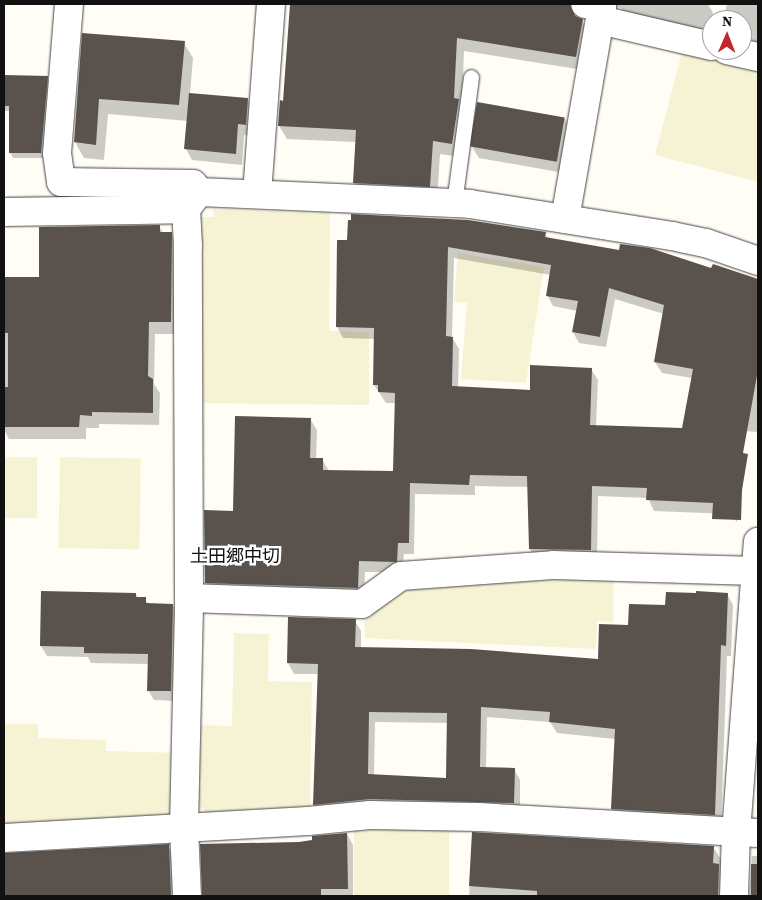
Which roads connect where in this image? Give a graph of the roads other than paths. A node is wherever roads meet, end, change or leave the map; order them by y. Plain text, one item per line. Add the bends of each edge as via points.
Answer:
1 (69, 4) edge
2 (271, 4) edge
3 (593, 12) edge
4 (702, 43) edge
5 (471, 77) dead end
6 (257, 194) junction
7 (192, 200) junction
8 (454, 203) junction
9 (4, 212) edge
10 (565, 219) junction
11 (758, 261) edge
12 (758, 542) edge
13 (756, 571) edge
14 (189, 598) junction
15 (184, 827) junction
16 (747, 833) edge
17 (4, 838) edge
18 (187, 896) edge
19 (734, 896) edge

1 - 7 street via 57,153 61,182 193,184
2 - 6 street
3 - 4 street
3 - 10 street
5 - 8 lane
6 - 7 street
6 - 8 street
7 - 9 street
7 - 14 street via 188,256
8 - 10 street
10 - 11 street via 680,237
12 - 13 street
13 - 14 street via 553,565 401,576 362,604
13 - 16 street
14 - 15 street
15 - 16 street via 370,815 479,817
15 - 17 street
15 - 18 street
16 - 19 street

